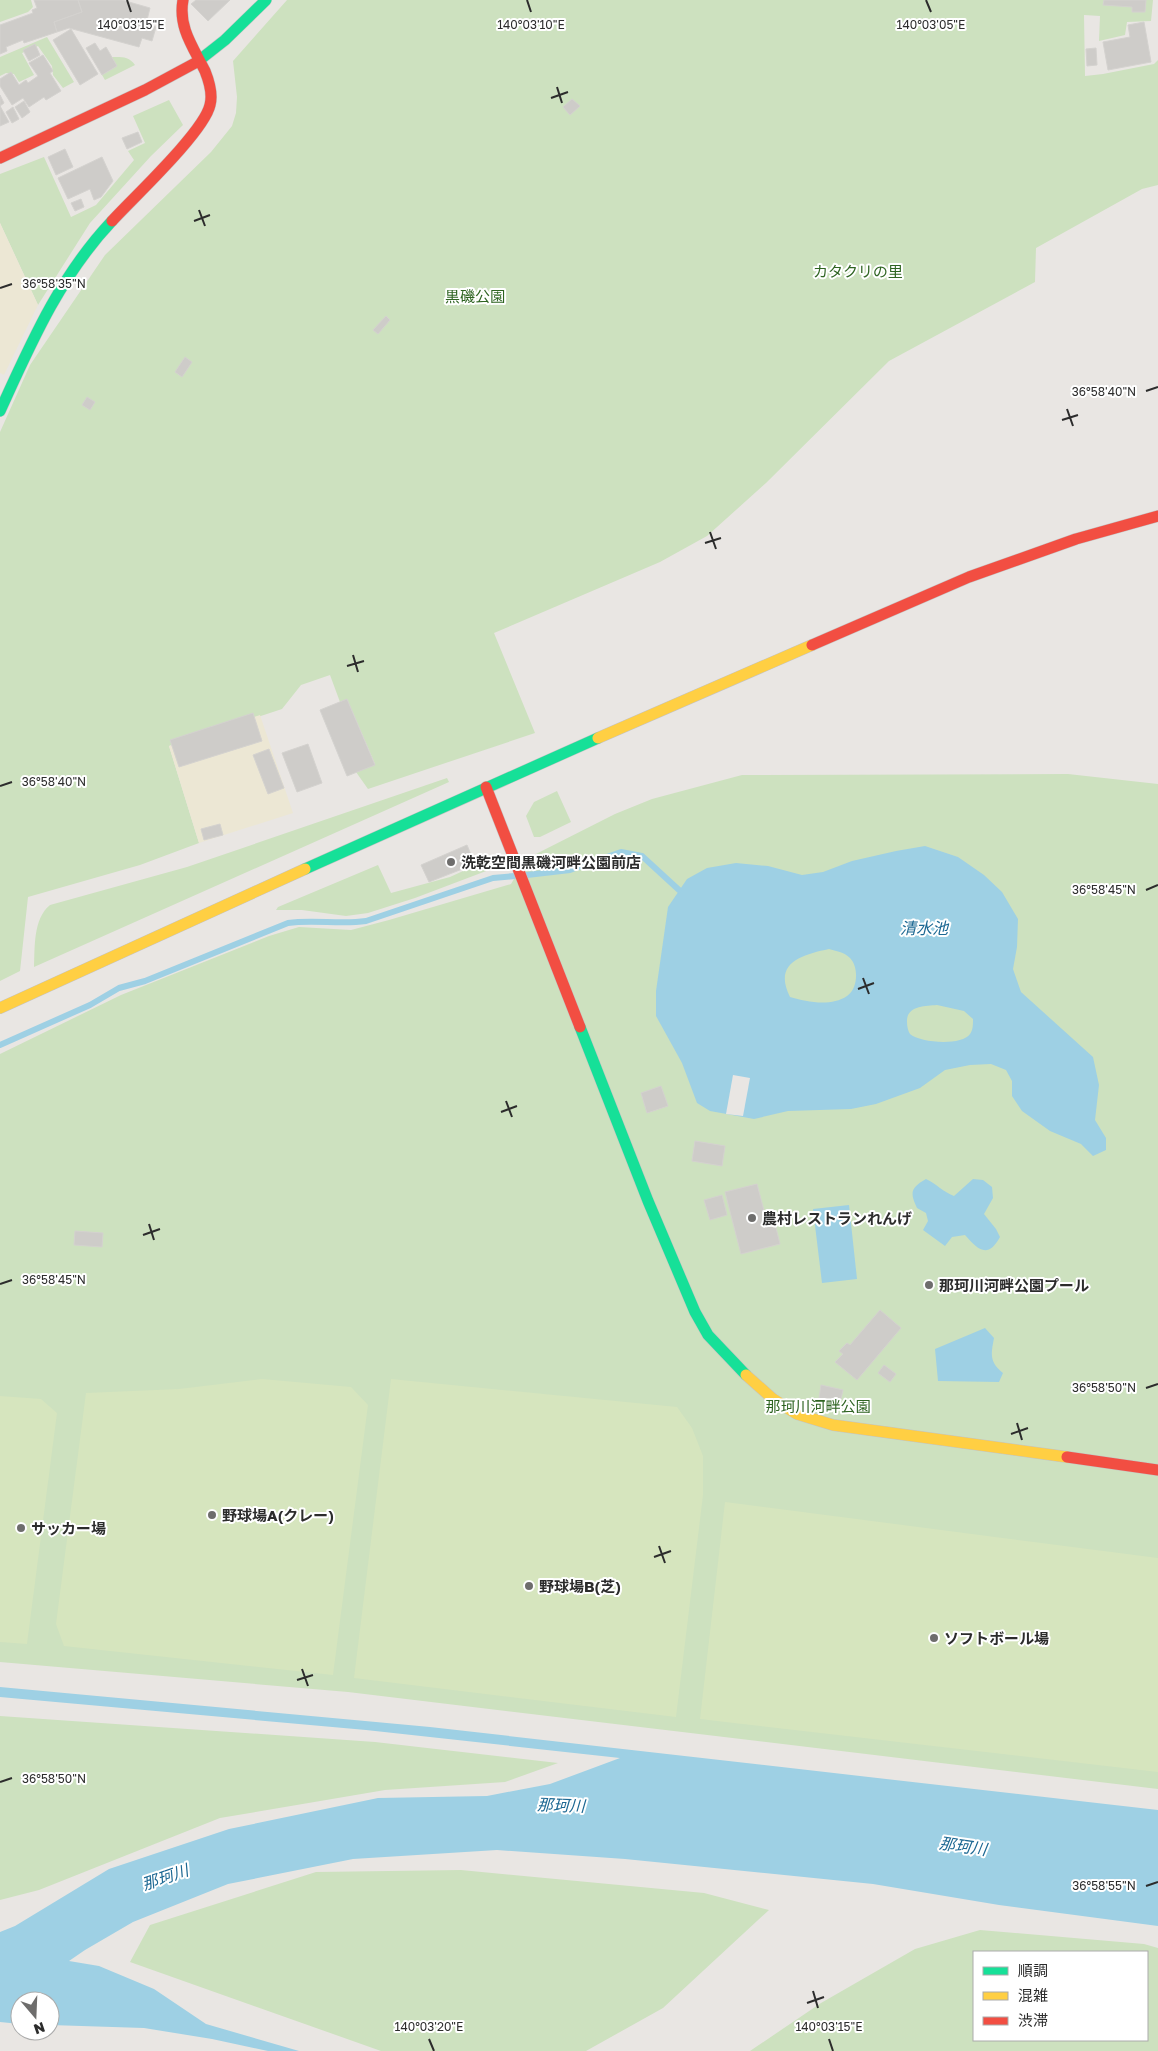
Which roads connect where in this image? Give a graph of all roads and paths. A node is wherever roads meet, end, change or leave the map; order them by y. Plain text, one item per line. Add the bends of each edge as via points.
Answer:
1 (183, 0) edge
2 (266, 0) edge
3 (200, 60) junction
4 (0, 158) edge
5 (0, 411) edge
6 (1158, 516) edge
7 (486, 787) junction
8 (0, 1008) edge
9 (1158, 1470) edge

1 - 3 street via 182,20
2 - 3 street
3 - 4 street via 145,90
3 - 5 street via 212,92 205,117 83,253 32,340
6 - 7 street via 1076,539 969,577
7 - 8 street
7 - 9 street via 648,1201 695,1312 708,1335 752,1382 796,1414 833,1425

